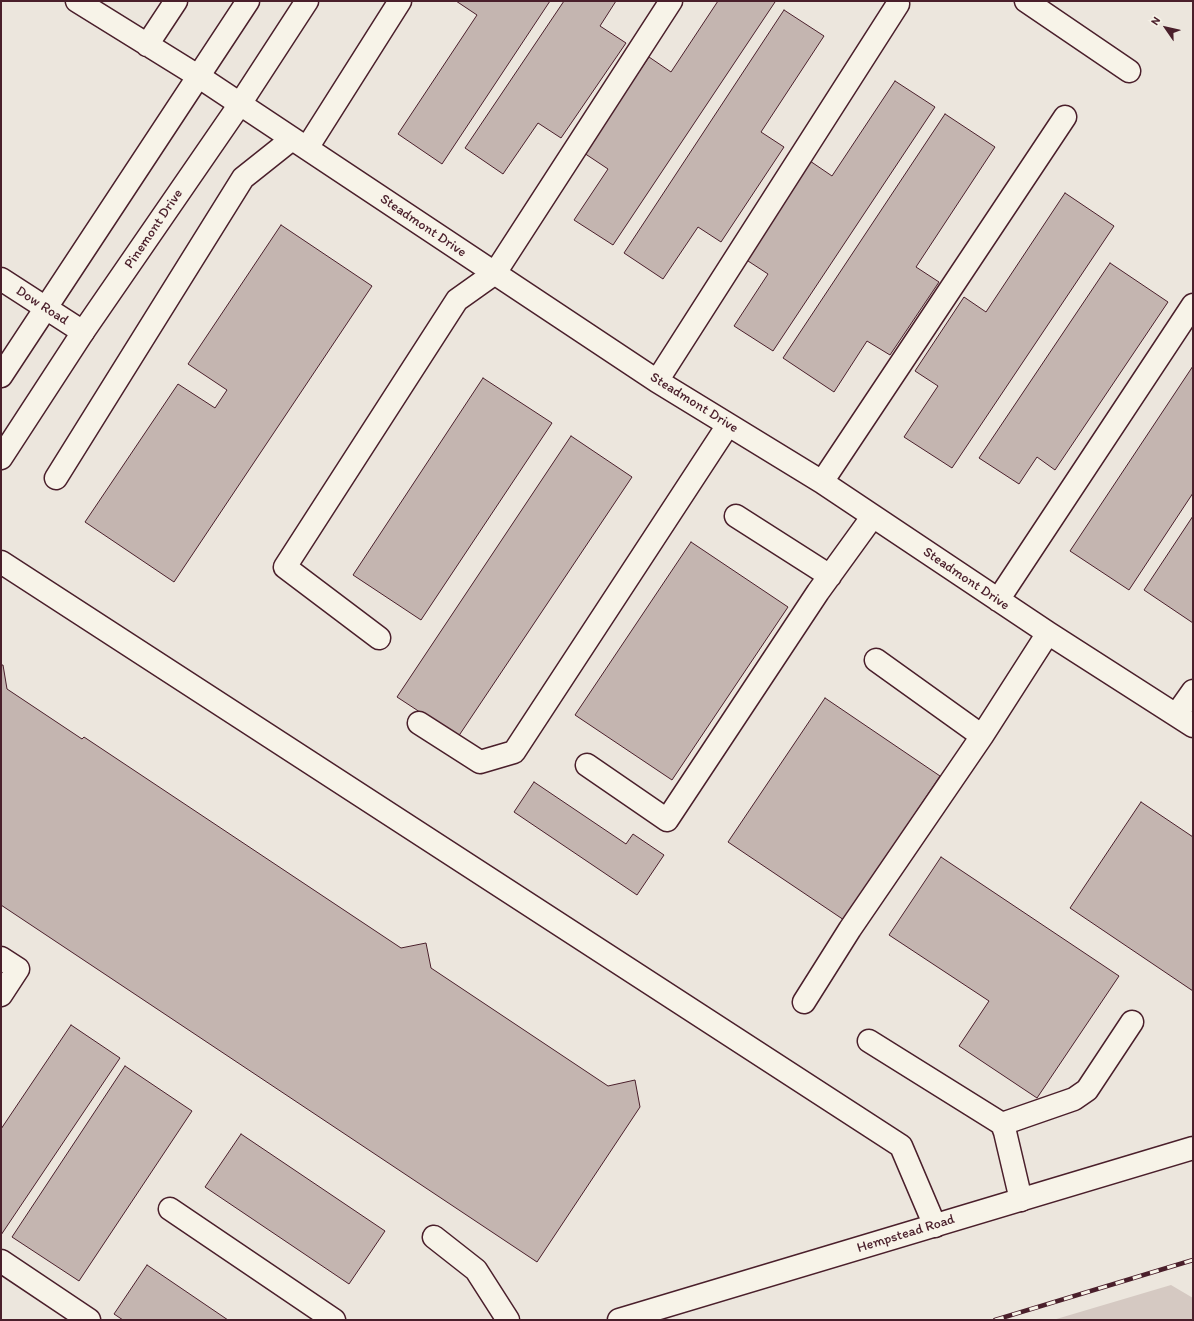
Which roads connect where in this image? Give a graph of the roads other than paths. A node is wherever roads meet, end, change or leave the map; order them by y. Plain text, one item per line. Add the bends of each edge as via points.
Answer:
1 (77, 1) edge
2 (176, 1) edge
3 (248, 1) edge
4 (307, 1) edge
5 (400, 1) edge
6 (671, 1) edge
7 (1026, 1) edge
8 (898, 4) dead end
9 (147, 45) junction
10 (1129, 70) dead end
11 (198, 76) junction
12 (240, 104) junction
13 (1065, 117) dead end
14 (300, 143) junction
15 (495, 273) junction
16 (1, 279) edge
17 (1193, 305) edge
18 (46, 308) junction
19 (83, 332) junction
20 (1, 376) edge
21 (658, 381) junction
22 (728, 425) junction
23 (1, 458) edge
24 (56, 478) dead end
25 (822, 482) junction
26 (736, 516) dead end
27 (873, 516) junction
28 (1, 562) edge
29 (830, 576) junction
30 (998, 600) junction
31 (1048, 634) junction
32 (378, 638) dead end
33 (876, 660) dead end
34 (1193, 691) edge
35 (1185, 720) edge
36 (420, 723) dead end
37 (982, 736) junction
38 (587, 765) dead end
39 (1, 958) edge
40 (1, 995) edge
41 (804, 1002) dead end
42 (1132, 1022) dead end
43 (869, 1041) dead end
44 (1002, 1124) junction
45 (1193, 1148) edge
46 (1021, 1200) junction
47 (170, 1209) dead end
48 (935, 1226) junction
49 (434, 1238) dead end
50 (1, 1261) edge
51 (89, 1320) edge
52 (334, 1320) edge
53 (508, 1320) edge
54 (619, 1320) edge

1 - 9 main road, Steadmont Drive
2 - 9 main road
3 - 11 main road
4 - 12 main road, Pinemont Drive
5 - 14 main road
6 - 15 main road
7 - 10 main road
8 - 21 main road
9 - 11 main road, Steadmont Drive
11 - 12 main road, Steadmont Drive
11 - 18 main road
12 - 14 main road, Steadmont Drive
12 - 19 main road, Pinemont Drive
13 - 25 main road
14 - 15 main road, Steadmont Drive
14 - 24 main road via 243,178
15 - 21 main road, Steadmont Drive
15 - 32 main road via 457,300 285,567
16 - 18 main road, Dow Road
17 - 30 main road
18 - 19 main road, Dow Road
18 - 20 main road
19 - 23 main road, Pinemont Drive
21 - 22 main road, Steadmont Drive
22 - 25 main road, Steadmont Drive
22 - 36 main road via 514,752 480,762
25 - 27 main road, Steadmont Drive
26 - 29 main road
27 - 29 main road
27 - 30 main road, Steadmont Drive
28 - 48 main road via 901,1146
29 - 38 main road via 667,820
30 - 31 main road, Steadmont Drive
31 - 35 main road, Steadmont Drive
31 - 37 main road
33 - 37 main road
34 - 35 main road
37 - 41 main road via 850,929
39 - 40 main road via 18,969
42 - 44 main road via 1087,1090 1074,1099
43 - 44 main road
44 - 46 main road
45 - 46 main road, Hempstead Road
46 - 48 main road, Hempstead Road
47 - 52 main road
48 - 54 main road, Hempstead Road
49 - 53 main road via 476,1270
50 - 51 main road

